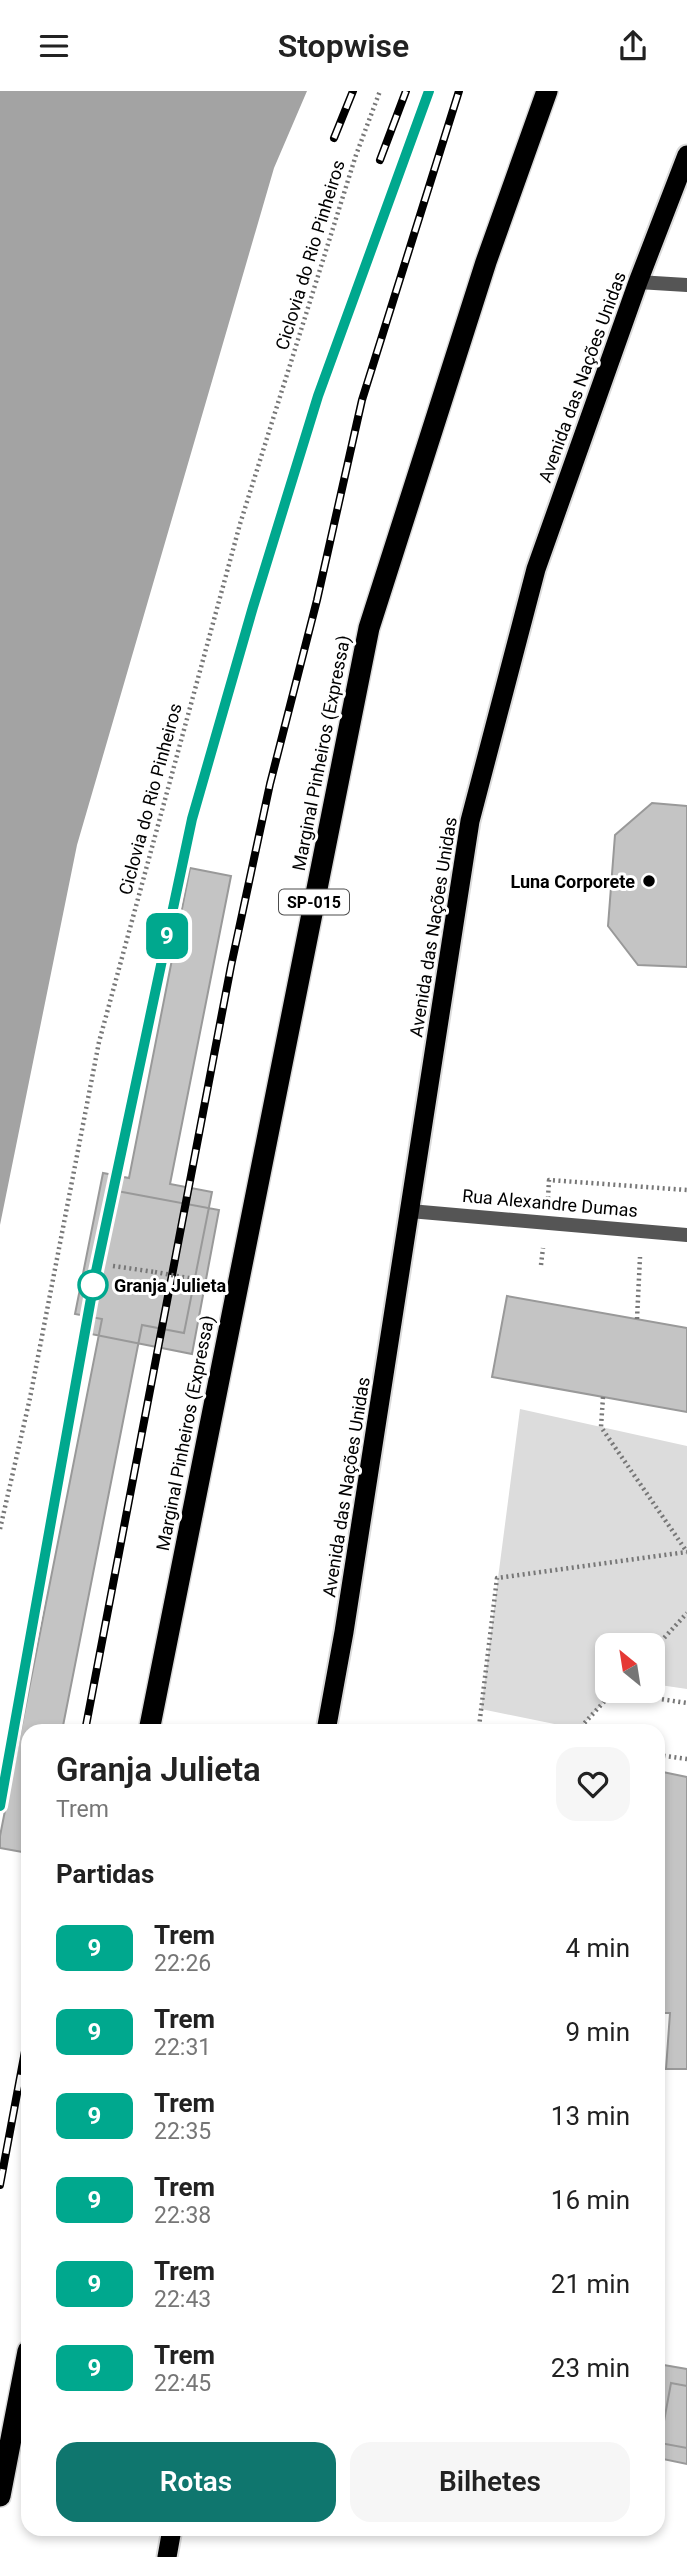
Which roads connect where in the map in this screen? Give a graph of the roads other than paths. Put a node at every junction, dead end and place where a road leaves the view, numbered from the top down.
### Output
1 (547, 91) edge
2 (687, 155) edge
3 (638, 282) junction
4 (687, 285) edge
5 (410, 1212) junction
6 (687, 1235) edge
7 (150, 1724) edge
8 (327, 1724) edge
9 (21, 2387) edge
10 (0, 2496) edge
11 (171, 2536) edge
12 (167, 2557) edge

1 - 7 highway, Marginal Pinheiros (Expressa) / SP-015
2 - 3 highway, Avenida das Nações Unidas
3 - 4 street
3 - 5 highway, Avenida das Nações Unidas
5 - 6 street, Rua Alexandre Dumas
5 - 8 highway, Avenida das Nações Unidas
9 - 10 highway
11 - 12 highway

